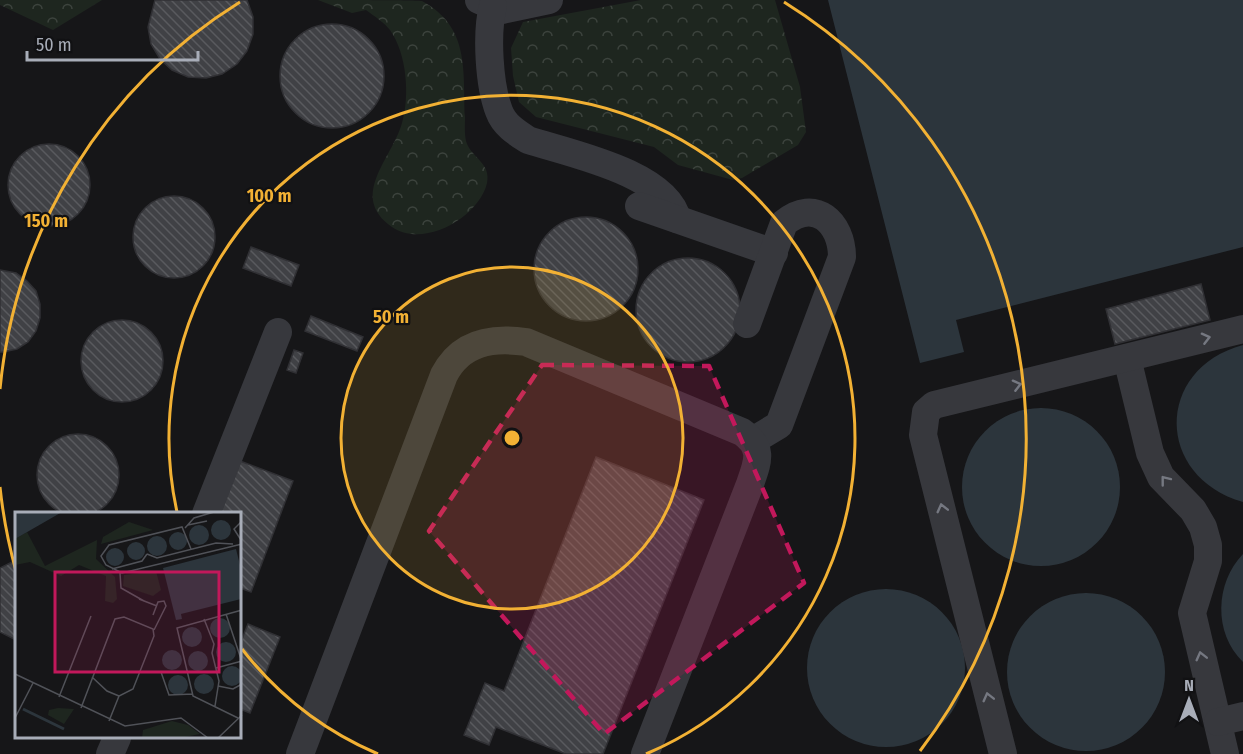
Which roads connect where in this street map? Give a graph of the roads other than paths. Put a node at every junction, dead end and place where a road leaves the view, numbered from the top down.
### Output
1 (549, 0) edge
2 (486, 3) edge
3 (639, 206) dead end
4 (676, 219) junction
5 (774, 253) junction
6 (747, 324) dead end
7 (1243, 329) edge
8 (278, 332) dead end
9 (1127, 358) junction
10 (754, 440) junction
11 (207, 512) edge
12 (1230, 719) edge
13 (117, 739) edge
14 (110, 754) edge
15 (300, 754) edge
16 (645, 754) edge
17 (1002, 754) edge
18 (1225, 754) edge

1 - 2 lane
2 - 4 lane
3 - 4 lane
4 - 5 lane
5 - 6 lane
5 - 10 lane
9 -> 7 lane
8 - 11 lane
12 -> 9 lane
17 -> 9 lane
10 - 15 lane
10 - 16 lane
12 - 18 lane
13 - 14 lane

